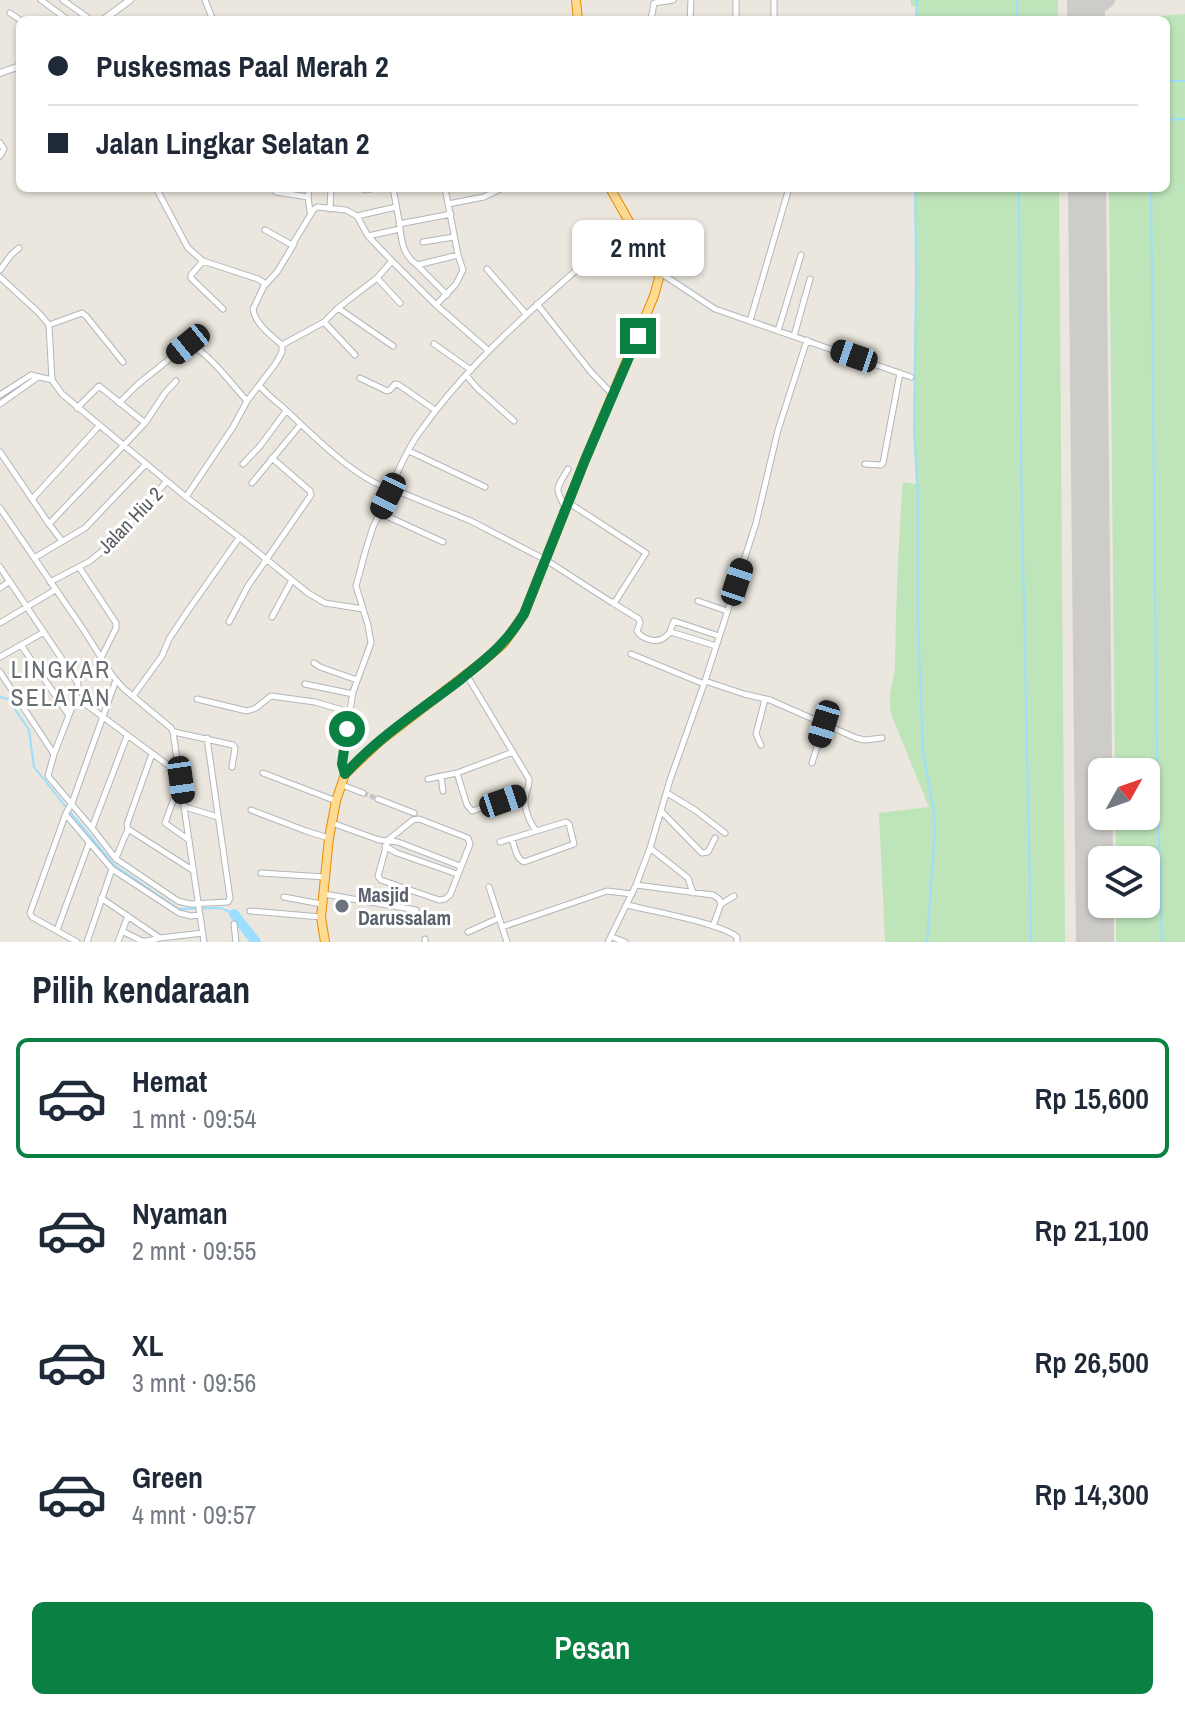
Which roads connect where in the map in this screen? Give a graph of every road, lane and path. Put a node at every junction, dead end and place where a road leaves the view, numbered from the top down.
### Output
1 (41, 0) edge
2 (63, 0) edge
3 (130, 0) edge
4 (673, 0) edge
5 (10, 13) dead end
6 (63, 16) edge
7 (85, 16) edge
8 (108, 16) edge
9 (652, 16) edge
10 (16, 17) edge
11 (0, 143) edge
12 (0, 156) edge
13 (158, 192) edge
14 (276, 192) dead end
15 (309, 192) edge
16 (331, 192) edge
17 (394, 192) edge
18 (446, 192) edge
19 (494, 192) edge
20 (612, 192) edge
21 (788, 192) edge
22 (308, 197) junction
23 (448, 204) junction
24 (396, 207) junction
25 (330, 209) junction
26 (310, 213) junction
27 (451, 214) junction
28 (357, 216) junction
29 (631, 225) junction
30 (400, 226) junction
31 (265, 230) dead end
32 (368, 236) junction
33 (454, 237) junction
34 (423, 242) dead end
35 (294, 244) junction
36 (19, 248) dead end
37 (458, 255) junction
38 (801, 255) dead end
39 (203, 261) junction
40 (392, 261) junction
41 (417, 265) junction
42 (487, 269) dead end
43 (0, 270) edge
44 (658, 271) junction
45 (0, 277) edge
46 (377, 278) junction
47 (810, 279) dead end
48 (264, 286) junction
49 (447, 295) junction
50 (400, 303) dead end
51 (537, 304) junction
52 (436, 305) junction
53 (338, 308) junction
54 (223, 309) dead end
55 (526, 314) junction
56 (750, 321) junction
57 (324, 322) junction
58 (49, 325) junction
59 (778, 331) junction
60 (794, 336) junction
61 (807, 340) junction
62 (434, 344) dead end
63 (282, 345) junction
64 (393, 346) dead end
65 (489, 351) junction
66 (355, 355) dead end
67 (123, 362) dead end
68 (469, 372) junction
69 (900, 373) junction
70 (39, 377) junction
71 (911, 377) dead end
72 (360, 378) dead end
73 (52, 380) junction
74 (176, 381) dead end
75 (259, 385) junction
76 (0, 394) edge
77 (613, 395) junction
78 (247, 401) junction
79 (119, 403) junction
80 (0, 404) edge
81 (77, 408) junction
82 (435, 410) junction
83 (286, 411) junction
84 (514, 421) dead end
85 (145, 423) junction
86 (301, 424) junction
87 (99, 426) junction
88 (122, 446) junction
89 (409, 451) junction
90 (0, 452) edge
91 (272, 458) junction
92 (146, 464) junction
93 (243, 464) dead end
94 (865, 464) dead end
95 (568, 469) dead end
96 (167, 481) junction
97 (252, 483) dead end
98 (485, 487) dead end
99 (390, 488) junction
100 (186, 497) junction
101 (33, 498) junction
102 (567, 506) junction
103 (0, 508) edge
104 (380, 513) junction
105 (2, 516) edge
106 (49, 524) junction
107 (239, 537) junction
108 (62, 541) junction
109 (443, 542) dead end
110 (34, 558) junction
111 (267, 559) junction
112 (546, 560) junction
113 (0, 567) edge
114 (79, 567) junction
115 (292, 580) junction
116 (10, 581) junction
117 (50, 582) junction
118 (0, 588) edge
119 (55, 590) junction
120 (698, 601) dead end
121 (613, 603) junction
122 (28, 607) junction
123 (363, 609) junction
124 (727, 611) junction
125 (272, 617) dead end
126 (229, 622) dead end
127 (0, 623) edge
128 (44, 632) junction
129 (669, 632) junction
130 (719, 636) junction
131 (21, 645) junction
132 (716, 646) junction
133 (631, 654) dead end
134 (0, 657) edge
135 (101, 657) junction
136 (314, 663) dead end
137 (0, 672) edge
138 (466, 674) junction
139 (116, 680) junction
140 (357, 680) junction
141 (704, 682) junction
142 (305, 684) dead end
143 (353, 694) junction
144 (133, 696) junction
145 (76, 697) junction
146 (197, 699) dead end
147 (765, 699) junction
148 (349, 712) junction
149 (68, 715) junction
150 (102, 717) junction
151 (824, 724) junction
152 (173, 732) junction
153 (127, 736) junction
154 (207, 738) junction
155 (882, 738) dead end
156 (761, 745) dead end
157 (513, 752) junction
158 (54, 754) junction
159 (152, 754) junction
160 (812, 763) dead end
161 (232, 767) dead end
162 (263, 773) dead end
163 (457, 773) junction
164 (345, 774) junction
165 (441, 776) junction
166 (181, 778) junction
167 (428, 779) dead end
168 (340, 785) junction
169 (443, 791) dead end
170 (363, 793) tunnel mouth
171 (526, 793) junction
172 (667, 793) junction
173 (378, 799) tunnel mouth
174 (336, 801) junction
175 (185, 807) junction
176 (68, 809) junction
177 (251, 810) dead end
178 (661, 811) junction
179 (414, 813) dead end
180 (218, 817) junction
181 (332, 823) junction
182 (92, 828) junction
183 (128, 829) junction
184 (536, 830) junction
185 (725, 833) dead end
186 (329, 838) junction
187 (715, 838) dead end
188 (512, 839) junction
189 (190, 840) junction
190 (398, 842) junction
191 (500, 842) dead end
192 (89, 843) junction
193 (386, 843) junction
194 (650, 848) junction
195 (393, 851) junction
196 (116, 859) junction
197 (460, 866) junction
198 (112, 869) junction
199 (195, 871) junction
200 (261, 873) dead end
201 (457, 874) junction
202 (326, 877) junction
203 (636, 885) junction
204 (489, 887) dead end
205 (693, 893) junction
206 (632, 894) junction
207 (734, 896) dead end
208 (284, 897) dead end
209 (101, 898) junction
210 (322, 899) junction
211 (721, 904) junction
212 (627, 905) junction
213 (200, 909) junction
214 (416, 910) dead end
215 (250, 911) dead end
216 (128, 916) junction
217 (321, 917) junction
218 (499, 918) junction
219 (234, 924) dead end
220 (713, 926) junction
221 (502, 927) junction
222 (57, 930) junction
223 (122, 931) junction
224 (468, 932) dead end
225 (203, 933) junction
226 (160, 938) junction
227 (610, 940) edge
228 (77, 942) edge
229 (87, 942) edge
230 (118, 942) edge
231 (204, 942) edge
232 (236, 942) edge
233 (325, 942) edge
234 (507, 942) edge
235 (625, 942) edge
236 (737, 942) edge

1 - 6 street
2 - 7 street
3 - 8 street
4 - 9 street
5 - 10 street
11 - 12 street
13 - 39 street
14 - 22 street
15 - 22 street
16 - 25 street
17 - 24 street
18 - 23 street
19 - 23 street
20 - 29 highway
21 - 56 street
22 - 26 street
23 - 27 street
24 - 28 street
24 - 30 street
25 - 26 street
25 - 28 street
26 - 35 street
27 - 30 street
27 - 33 street
28 - 32 street
29 - 44 highway
29 - 51 street
30 - 32 street
30 - 41 street
31 - 35 street
32 - 40 street
33 - 34 street
33 - 37 street
35 - 48 street
36 - 43 street
37 - 41 street
37 - 49 street
38 - 59 street
39 - 48 street
39 - 54 street
40 - 46 street
40 - 52 street
41 - 49 street
42 - 55 street
44 - 56 street
44 - 77 highway
45 - 58 street
46 - 50 street
46 - 53 street
47 - 60 street
48 - 63 street
49 - 52 street
51 - 55 street
51 - 77 street
52 - 65 street
53 - 57 street
53 - 64 street
55 - 65 street
56 - 59 street
57 - 63 street
57 - 66 street
58 - 67 street
58 - 73 street
59 - 60 street
60 - 61 street
61 - 69 street
61 - 124 street
62 - 68 street
63 - 75 street
65 - 68 street
68 - 82 street
68 - 84 street
69 - 71 street
69 - 94 street
70 - 73 street
70 - 76 street
70 - 80 street
72 - 82 street
73 - 81 street
74 - 85 street
75 - 78 street
75 - 83 street
77 - 102 highway
78 - 79 street
78 - 100 street
79 - 81 street
79 - 85 street
81 - 87 street
82 - 89 street
83 - 86 street
83 - 93 street
85 - 88 street
86 - 91 street
86 - 99 street
87 - 88 street
87 - 101 street
88 - 92 street
88 - 106 street
89 - 98 street
89 - 99 street
90 - 101 street
91 - 97 street
91 - 111 street
92 - 96 street
92 - 108 street
95 - 102 street
96 - 100 street
96 - 114 street, Jalan Hiu 2
99 - 104 street
99 - 112 street
100 - 107 street
101 - 106 street
102 - 112 highway
102 - 121 street
103 - 105 street
104 - 109 street
104 - 123 street
105 - 110 street
106 - 108 street
107 - 111 street
107 - 144 street
108 - 110 street
110 - 117 street
111 - 115 street
111 - 126 street
112 - 121 street
112 - 138 highway
113 - 116 street
114 - 117 street, Jalan Hiu 2
114 - 135 street
115 - 123 street
115 - 125 street
116 - 118 street
116 - 122 street
117 - 119 street
119 - 122 street
119 - 135 street
120 - 124 street
121 - 129 street
122 - 127 street
122 - 128 street
123 - 140 street
124 - 130 street
128 - 131 street
128 - 145 street
129 - 130 street
129 - 132 street
130 - 132 street
131 - 134 street
131 - 149 street
132 - 141 street
133 - 141 street
135 - 139 street
136 - 140 street
137 - 158 street
138 - 157 street
138 - 164 highway
139 - 144 street
139 - 150 street
140 - 143 street
141 - 147 street
141 - 172 street
142 - 143 street
143 - 148 street
144 - 152 street
145 - 149 street
145 - 150 street
146 - 148 street
147 - 151 street
147 - 156 street
148 - 164 street
149 - 158 street
150 - 153 street
150 - 176 street
151 - 155 street
151 - 160 street
152 - 154 street
152 - 166 street
153 - 159 street
153 - 182 street
154 - 161 street
154 - 180 street
157 - 163 street
157 - 171 street
158 - 176 street
159 - 166 street
159 - 183 street
162 - 174 street
163 - 165 street
163 - 171 street
164 - 168 highway
165 - 167 street
165 - 169 street
166 - 175 street
166 - 189 street
168 - 170 street
168 - 174 highway
171 - 184 street
172 - 178 street
172 - 185 street
173 - 179 street
174 - 181 highway
175 - 180 street
175 - 189 street
176 - 182 street
176 - 192 street
176 - 222 street
177 - 186 street
178 - 187 street
178 - 194 street
180 - 213 street
181 - 186 highway
181 - 193 street
182 - 196 street
183 - 196 street
183 - 199 street
184 - 188 street
184 - 188 street
186 - 202 highway
188 - 191 street
189 - 199 street
190 - 193 street
190 - 195 street
190 - 197 street
192 - 198 street
192 - 222 street
193 - 195 street
193 - 197 street
193 - 201 street
194 - 203 street
194 - 205 street
195 - 201 street
196 - 213 street
197 - 201 street
198 - 209 street
198 - 213 street
199 - 213 street
200 - 202 street
202 - 210 highway
203 - 205 street
203 - 206 street
204 - 218 street
205 - 211 street
206 - 212 street
206 - 221 street
207 - 211 street
208 - 210 street
209 - 216 street
209 - 229 street
210 - 214 street
210 - 217 highway
211 - 220 street
212 - 220 street
212 - 227 street
213 - 225 street
215 - 217 street
216 - 223 street
216 - 226 street
217 - 233 highway
218 - 221 street
218 - 224 street
219 - 232 street
220 - 236 street
221 - 234 street
222 - 228 street
223 - 226 street
223 - 230 street
225 - 226 street
225 - 231 street
227 - 235 street

